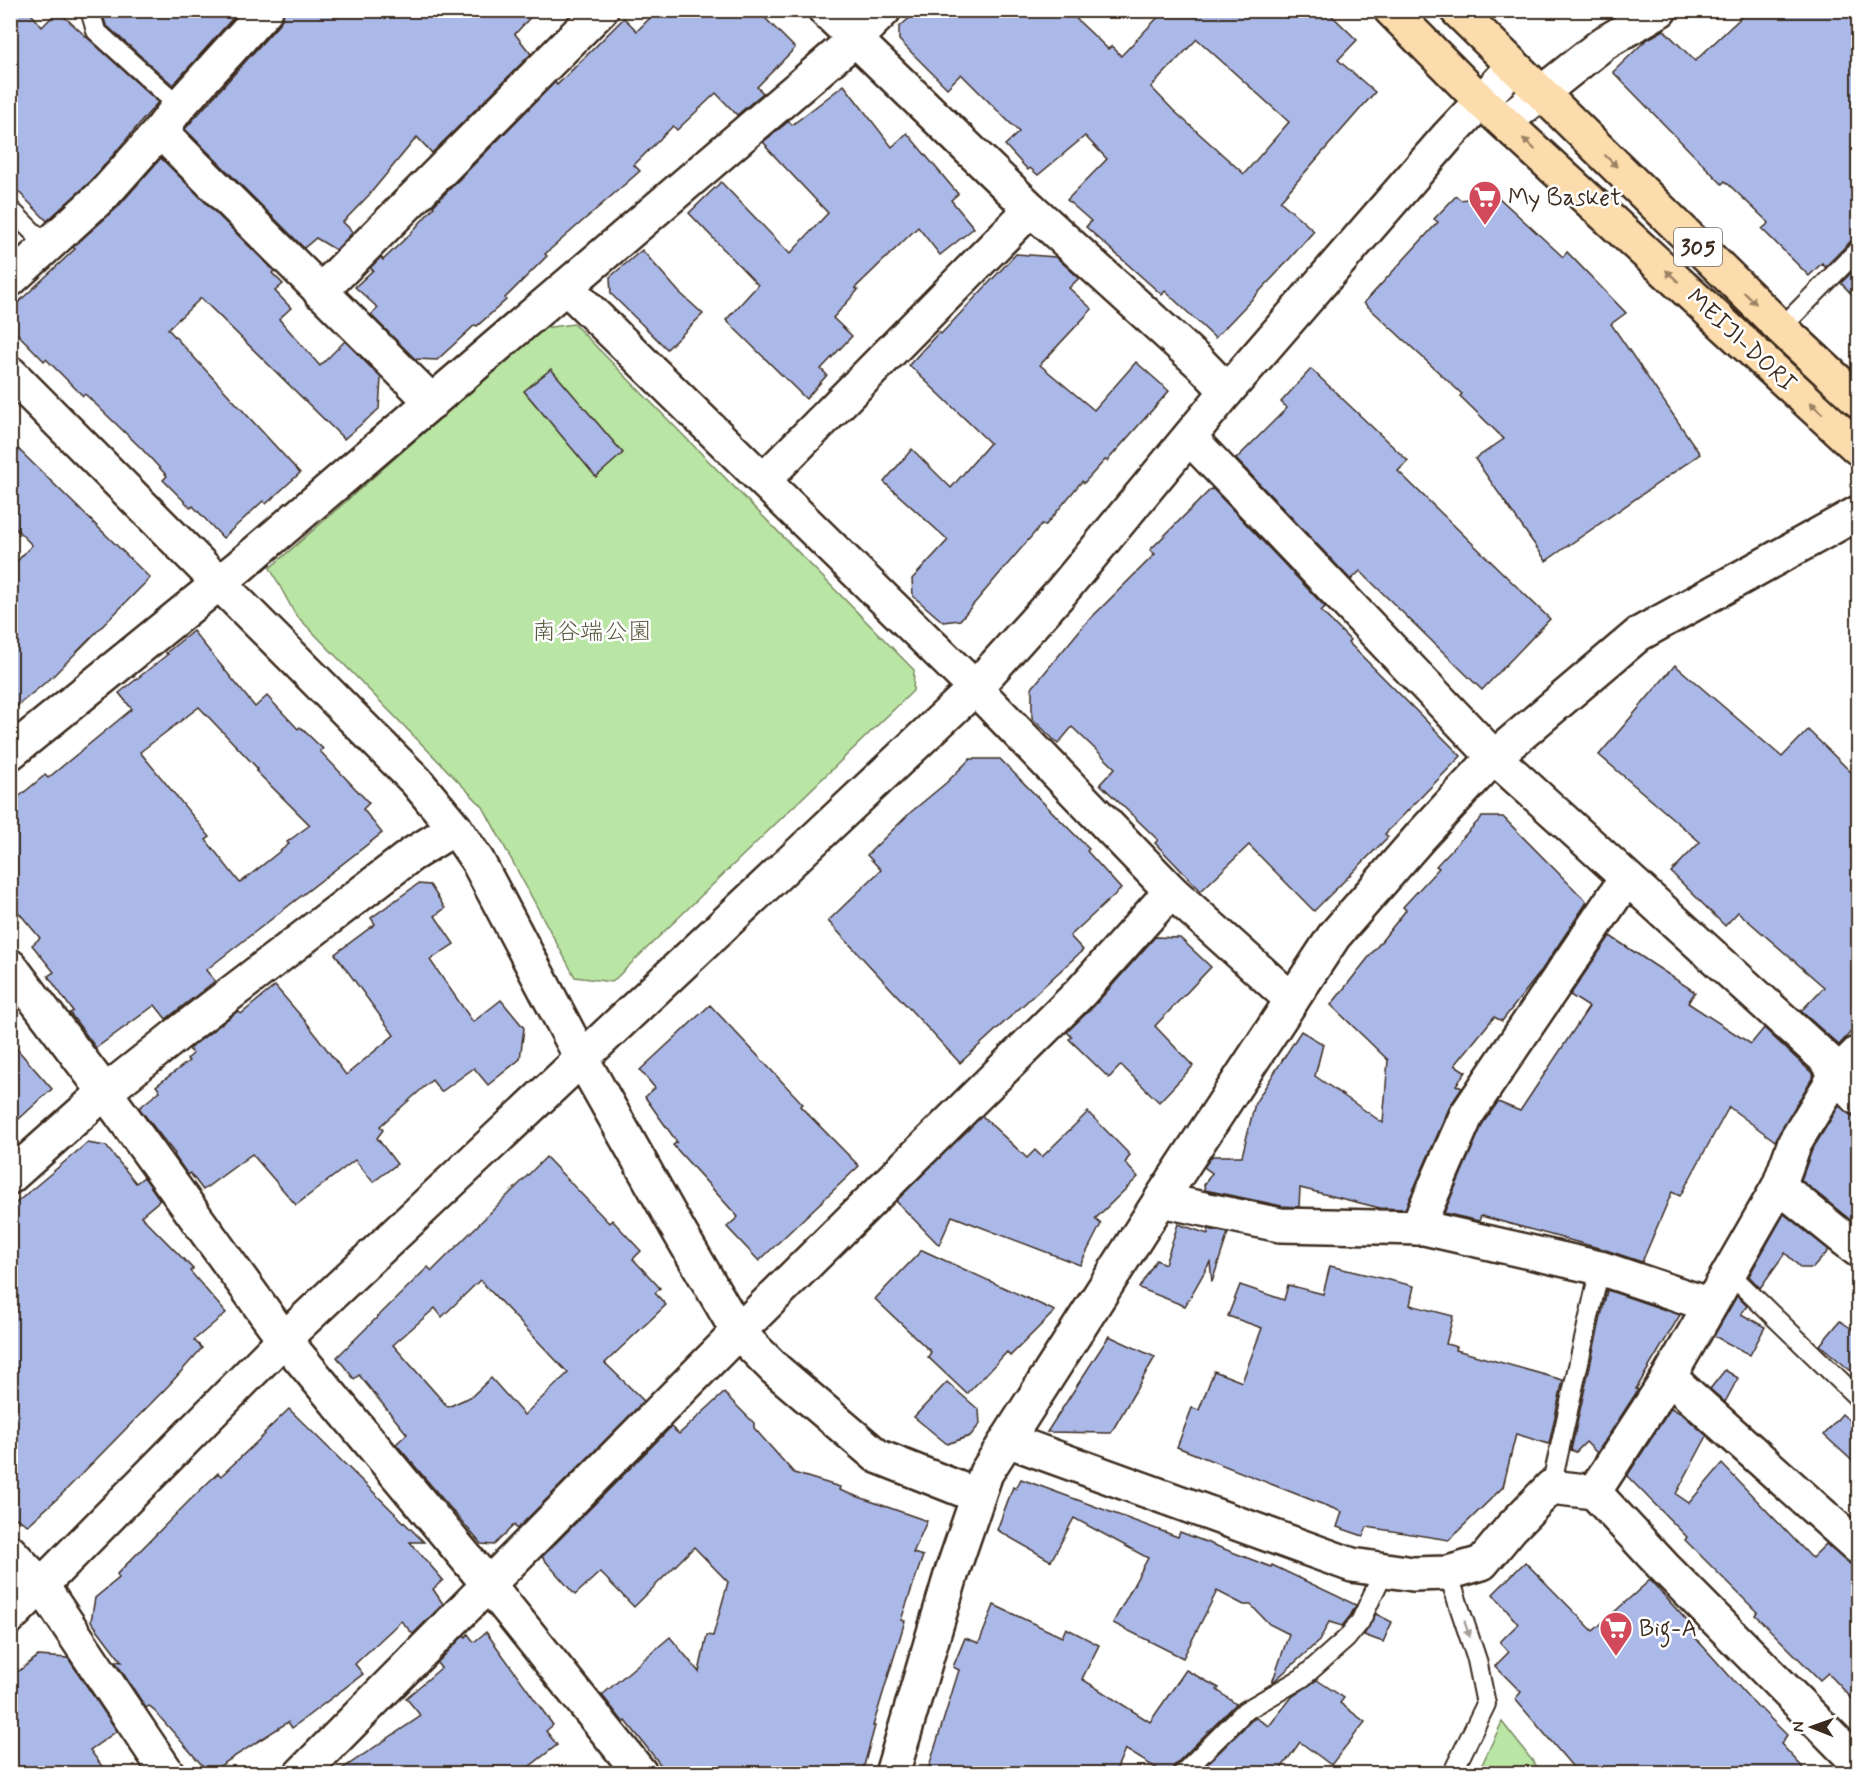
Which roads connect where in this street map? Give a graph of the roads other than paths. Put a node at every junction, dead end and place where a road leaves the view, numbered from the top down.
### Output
1 (90, 10) edge
2 (266, 10) edge
3 (601, 10) edge
4 (825, 10) edge
5 (884, 10) edge
6 (1391, 10) edge
7 (1457, 10) edge
8 (1660, 10) edge
9 (855, 39) junction
10 (1514, 66) junction
11 (1542, 94) junction
12 (1493, 111) junction
13 (169, 119) junction
14 (10, 209) edge
15 (1031, 209) junction
16 (48, 247) junction
17 (1858, 250) edge
18 (10, 280) edge
19 (566, 287) junction
20 (320, 292) junction
21 (1781, 328) junction
22 (10, 373) edge
23 (1227, 391) junction
24 (1858, 400) edge
25 (432, 402) junction
26 (1190, 438) junction
27 (1858, 448) edge
28 (764, 480) junction
29 (1858, 513) edge
30 (220, 583) junction
31 (975, 688) junction
32 (10, 753) edge
33 (1494, 757) junction
34 (455, 828) junction
35 (1626, 879) junction
36 (1171, 891) junction
37 (10, 966) edge
38 (1292, 1000) junction
39 (582, 1059) junction
40 (1847, 1064) edge
41 (105, 1092) junction
42 (1858, 1098) edge
43 (10, 1177) edge
44 (1779, 1186) junction
45 (1161, 1200) junction
46 (1417, 1228) junction
47 (1858, 1250) edge
48 (1600, 1268) junction
49 (1729, 1273) junction
50 (1710, 1305) junction
51 (738, 1332) junction
52 (284, 1339) junction
53 (1669, 1377) junction
54 (1858, 1398) edge
55 (1007, 1440) junction
56 (1551, 1487) junction
57 (1594, 1492) junction
58 (978, 1496) junction
59 (1858, 1547) edge
60 (10, 1552) edge
61 (1386, 1569) junction
62 (1448, 1574) junction
63 (488, 1584) junction
64 (42, 1586) junction
65 (10, 1617) edge
66 (1858, 1763) edge
67 (168, 1773) edge
68 (301, 1773) edge
69 (641, 1773) edge
70 (892, 1773) edge
71 (1182, 1773) edge
72 (1452, 1773) edge

1 - 13 lane
2 - 13 street
3 - 20 street
4 - 9 street
5 - 9 street
6 - 12 main road, MEIJI-DORI / 305
7 - 10 main road, MEIJI-DORI / 305
8 - 11 street
9 - 15 street
9 - 19 street
10 - 11 main road, MEIJI-DORI / 305
10 - 12 street
11 - 12 street
11 -> 21 main road, MEIJI-DORI / 305
12 - 23 street
27 -> 12 main road, MEIJI-DORI / 305
13 - 16 street
13 - 20 street
14 - 16 lane
15 - 23 street
15 - 28 street
16 - 18 street
17 - 21 lane
19 - 25 street
19 - 28 street
20 - 25 street
21 - 24 main road, MEIJI-DORI / 305
22 - 30 street
23 - 26 street
25 - 30 street
26 - 31 street
26 - 33 street
28 - 31 street
29 - 33 street
30 - 32 street
30 - 34 street
31 - 36 street
31 - 39 street
33 - 35 street
33 - 38 street
34 - 39 street
34 - 41 street
35 - 40 street
35 - 46 street
36 - 38 street
36 - 51 street
37 - 41 street
38 - 45 street
39 - 51 street
39 - 52 street
40 - 42 street
40 - 44 street
41 - 43 street
41 - 52 street
44 - 47 street
44 - 49 street
45 - 46 street
45 - 55 street
46 - 48 street
48 - 50 street
48 - 56 lane
49 - 50 street
49 - 54 lane
50 - 53 street
51 - 58 street
51 - 63 street
52 - 63 street
52 - 64 street
53 - 57 street
53 - 59 street
55 - 58 street
55 - 61 street
56 - 57 street
56 - 62 street
57 - 66 street
58 - 70 street
60 - 64 street
61 - 62 street
61 - 71 lane
62 -> 72 lane
63 - 68 street
63 - 69 street
64 - 65 street
64 - 67 street

